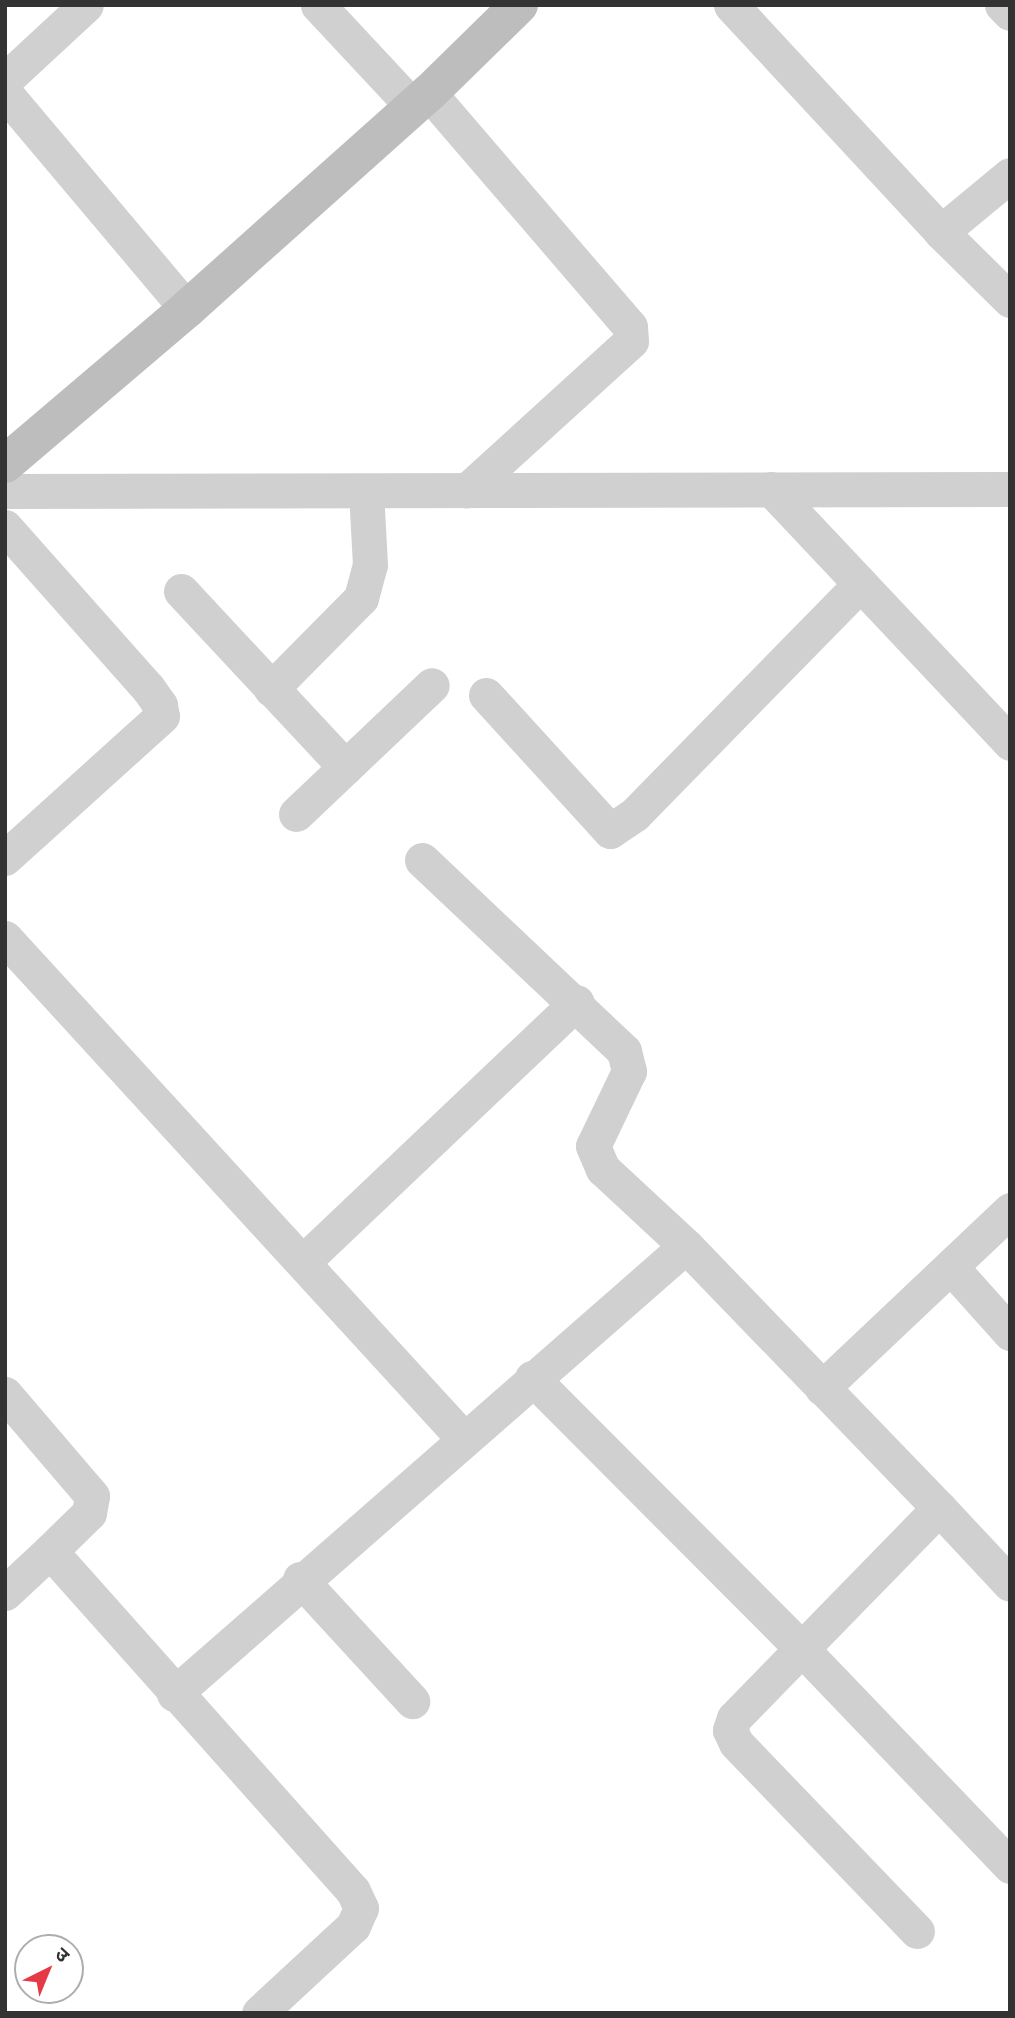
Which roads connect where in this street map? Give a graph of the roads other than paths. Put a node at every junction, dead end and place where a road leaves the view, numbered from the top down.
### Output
1 (86, 5) edge
2 (318, 5) edge
3 (519, 5) edge
4 (731, 5) edge
5 (1002, 5) edge
6 (1010, 13) edge
7 (5, 80) edge
8 (5, 93) edge
9 (421, 100) junction
10 (1010, 175) edge
11 (941, 232) junction
12 (1010, 300) edge
13 (187, 309) junction
14 (5, 464) edge
15 (771, 489) junction
16 (1010, 489) edge
17 (467, 490) junction
18 (5, 491) edge
19 (366, 491) junction
20 (5, 527) edge
21 (860, 584) junction
22 (181, 591) dead end
23 (432, 685) dead end
24 (271, 690) junction
25 (486, 695) dead end
26 (1010, 743) edge
27 (345, 767) junction
28 (296, 814) dead end
29 (5, 858) edge
30 (422, 860) dead end
31 (5, 938) edge
32 (577, 1002) junction
33 (1010, 1210) edge
34 (686, 1246) junction
35 (304, 1261) junction
36 (951, 1267) junction
37 (1010, 1333) edge
38 (532, 1378) junction
39 (822, 1388) junction
40 (5, 1394) edge
41 (463, 1438) junction
42 (939, 1508) junction
43 (50, 1551) junction
44 (300, 1579) junction
45 (1010, 1584) edge
46 (5, 1593) edge
47 (802, 1649) junction
48 (174, 1694) junction
49 (412, 1701) dead end
50 (1010, 1866) edge
51 (917, 1931) dead end
52 (259, 2013) edge

1 - 7 street
2 - 9 street
3 - 9 street
4 - 11 street
5 - 6 street
8 - 13 street
9 - 13 street
9 - 17 street
10 - 11 street
11 - 12 street
13 - 14 street
15 - 16 street
15 - 17 street
15 - 21 street
17 - 19 street
18 - 19 street
19 - 24 street
20 - 29 street
21 - 25 street
21 - 26 street
22 - 24 street
23 - 27 street
24 - 27 street
27 - 28 street
30 - 32 street
31 - 35 street
32 - 34 street
32 - 35 street
33 - 36 street
34 - 38 street
34 - 39 street
35 - 41 street
36 - 37 street
36 - 39 street
38 - 41 street
38 - 47 street
39 - 42 street
40 - 43 street
41 - 44 street
42 - 45 street
42 - 47 street
43 - 46 street
43 - 48 street
44 - 48 street
44 - 49 street
47 - 50 street
47 - 51 street
48 - 52 street

